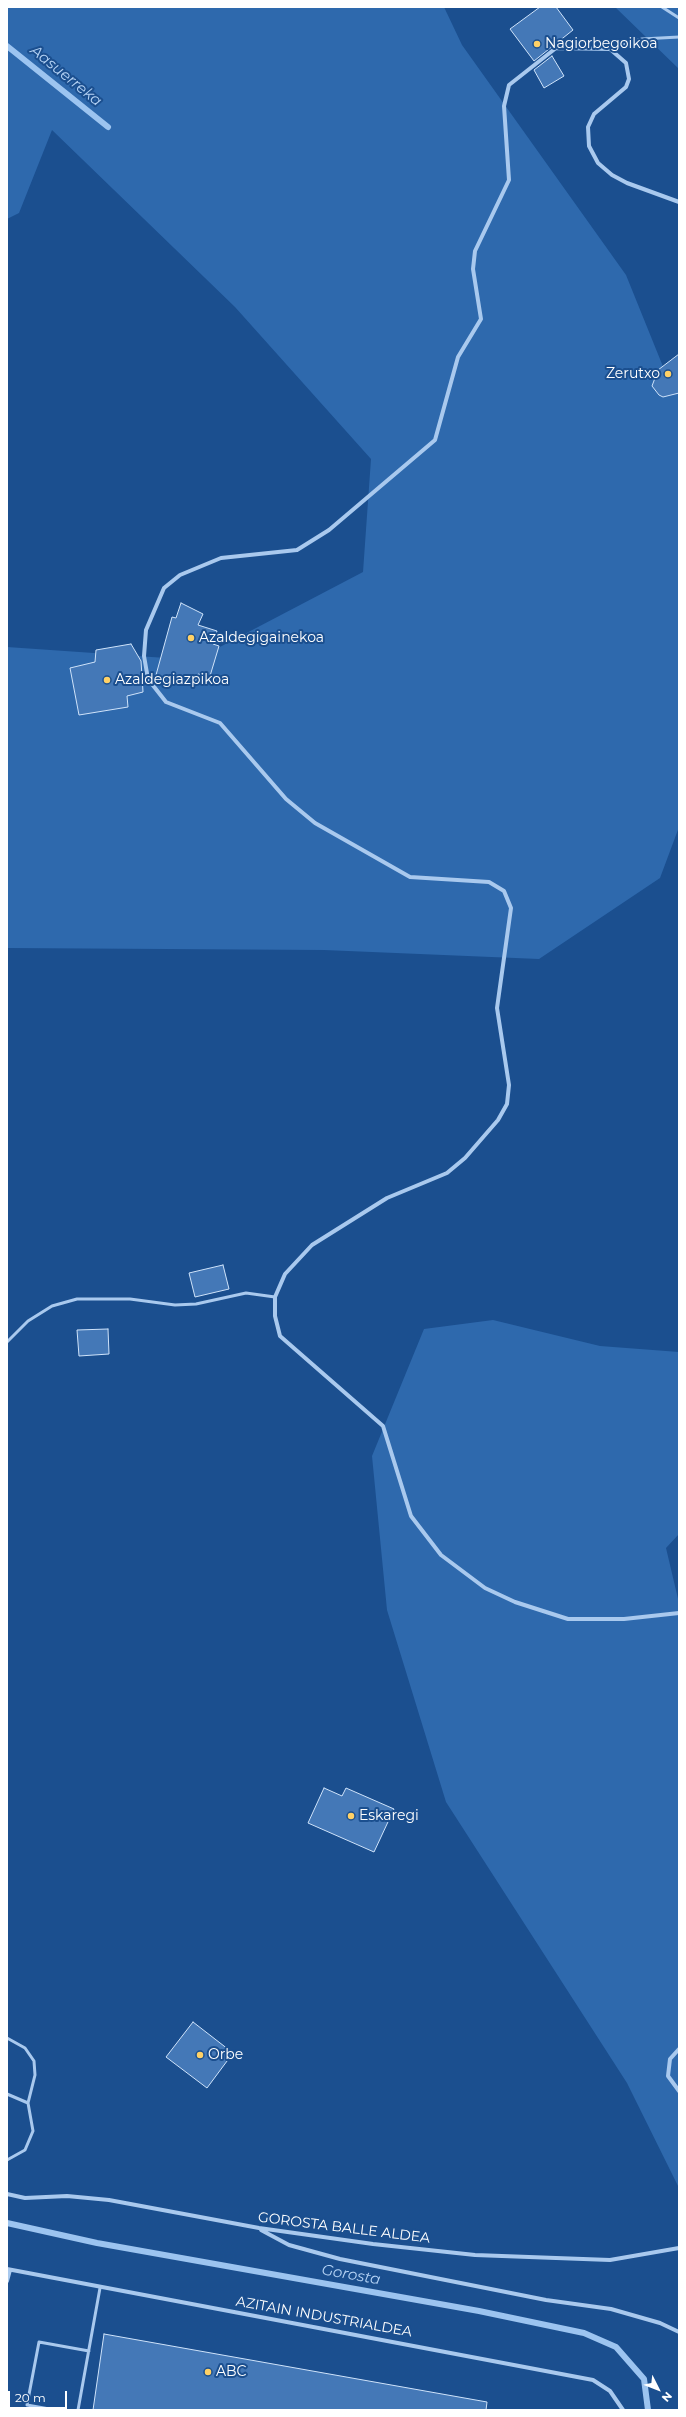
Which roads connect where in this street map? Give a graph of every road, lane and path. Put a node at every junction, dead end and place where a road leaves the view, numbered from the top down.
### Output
1 (662, 7) edge
2 (679, 18) edge
3 (679, 37) edge
4 (610, 49) junction
5 (679, 202) edge
6 (275, 1297) junction
7 (7, 1342) edge
8 (679, 1612) edge
9 (7, 2038) edge
10 (679, 2049) edge
11 (679, 2091) edge
12 (7, 2094) edge
13 (28, 2103) junction
14 (7, 2160) edge
15 (7, 2194) edge
16 (259, 2228) junction
17 (679, 2248) edge
18 (8, 2270) edge
19 (7, 2281) edge
20 (100, 2288) junction
21 (679, 2332) edge
22 (89, 2351) junction
23 (55, 2410) edge
24 (78, 2410) edge
25 (623, 2410) edge

1 - 2 lane
3 - 4 lane
4 - 5 street
4 - 6 street
6 - 7 lane
6 - 8 street
9 - 13 lane
10 - 11 street
12 - 13 lane
13 - 14 lane
15 - 16 street, GOROSTA BALLE ALDEA
16 - 17 street, GOROSTA BALLE ALDEA
16 - 21 street
18 - 19 street
18 - 20 street, AZITAIN INDUSTRIALDEA
20 - 22 lane
20 - 25 street, AZITAIN INDUSTRIALDEA
22 - 23 lane
22 - 24 lane

